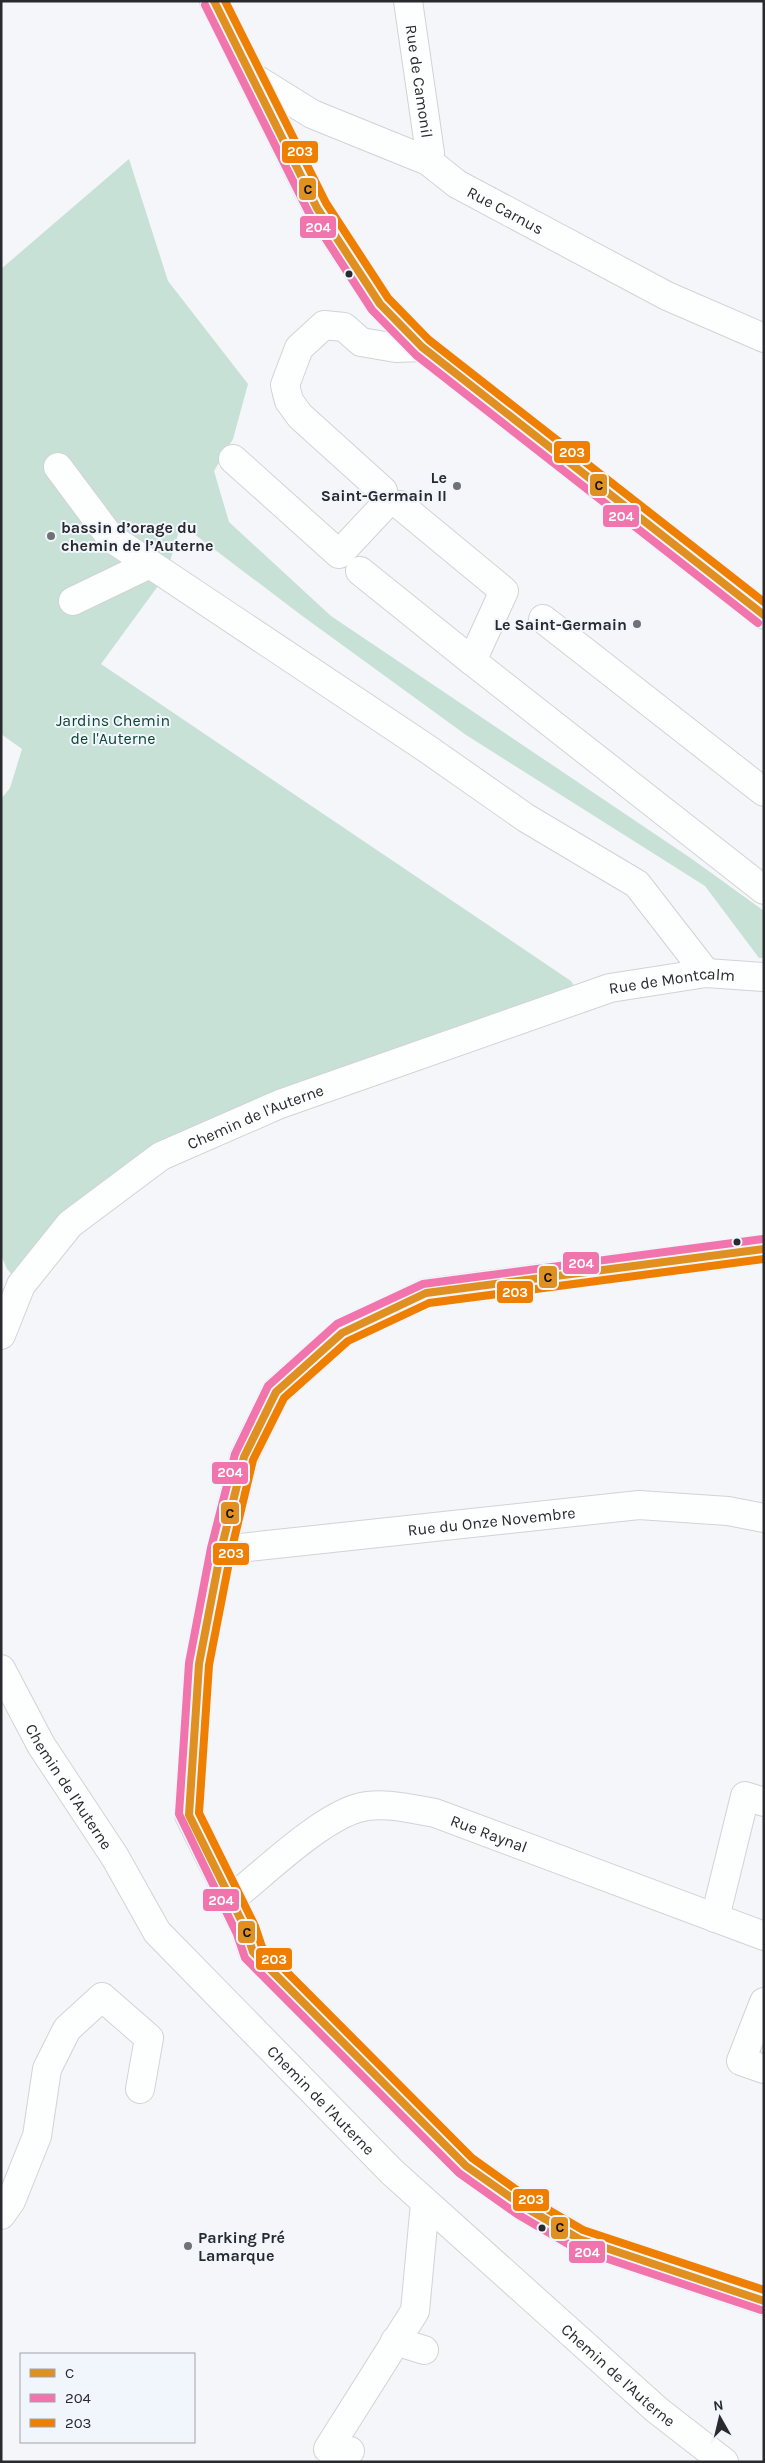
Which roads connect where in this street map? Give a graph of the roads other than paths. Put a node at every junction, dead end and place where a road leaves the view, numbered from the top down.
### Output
1 (214, 1) edge
2 (408, 1) edge
3 (251, 76) junction
4 (428, 161) junction
5 (764, 338) edge
6 (422, 347) junction
7 (233, 459) dead end
8 (58, 467) dead end
9 (400, 506) dead end
10 (150, 564) junction
11 (360, 571) dead end
12 (73, 601) dead end
13 (764, 615) edge
14 (543, 619) dead end
15 (472, 661) junction
16 (764, 792) edge
17 (764, 890) edge
18 (706, 973) junction
19 (764, 977) edge
20 (581, 999) joint
21 (764, 1250) edge
22 (1, 1335) edge
23 (764, 1518) edge
24 (221, 1550) junction
25 (1, 1669) edge
26 (764, 1802) edge
27 (230, 1900) junction
28 (715, 1918) junction
29 (764, 1936) edge
30 (764, 2002) edge
31 (764, 2069) edge
32 (140, 2089) dead end
33 (425, 2203) junction
34 (1, 2215) edge
35 (764, 2301) edge
36 (395, 2341) junction
37 (424, 2350) dead end
38 (339, 2450) dead end
39 (724, 2462) edge

1 - 3 main road
2 - 4 street, Rue de Camonil
3 - 4 street, Rue Carnus
3 - 6 main road
4 - 5 street, Rue Carnus
6 - 7 street
6 - 13 main road
8 - 10 street
9 - 15 street
10 - 12 street
10 - 18 street
11 - 15 street
14 - 16 street
15 - 17 street
18 - 19 street, Rue de Montcalm
18 - 20 street, Rue de Montcalm
20 - 22 street, Chemin de l'Auterne
21 - 24 main road
23 - 24 street, Rue du Onze Novembre
24 - 27 main road
25 - 33 street, Chemin de l'Auterne
26 - 28 street
27 - 28 street, Rue Raynal
27 - 35 main road
28 - 29 street, Rue Raynal
30 - 31 street
32 - 34 street
33 - 36 street
33 - 39 street, Chemin de l'Auterne
36 - 37 street
36 - 38 street

